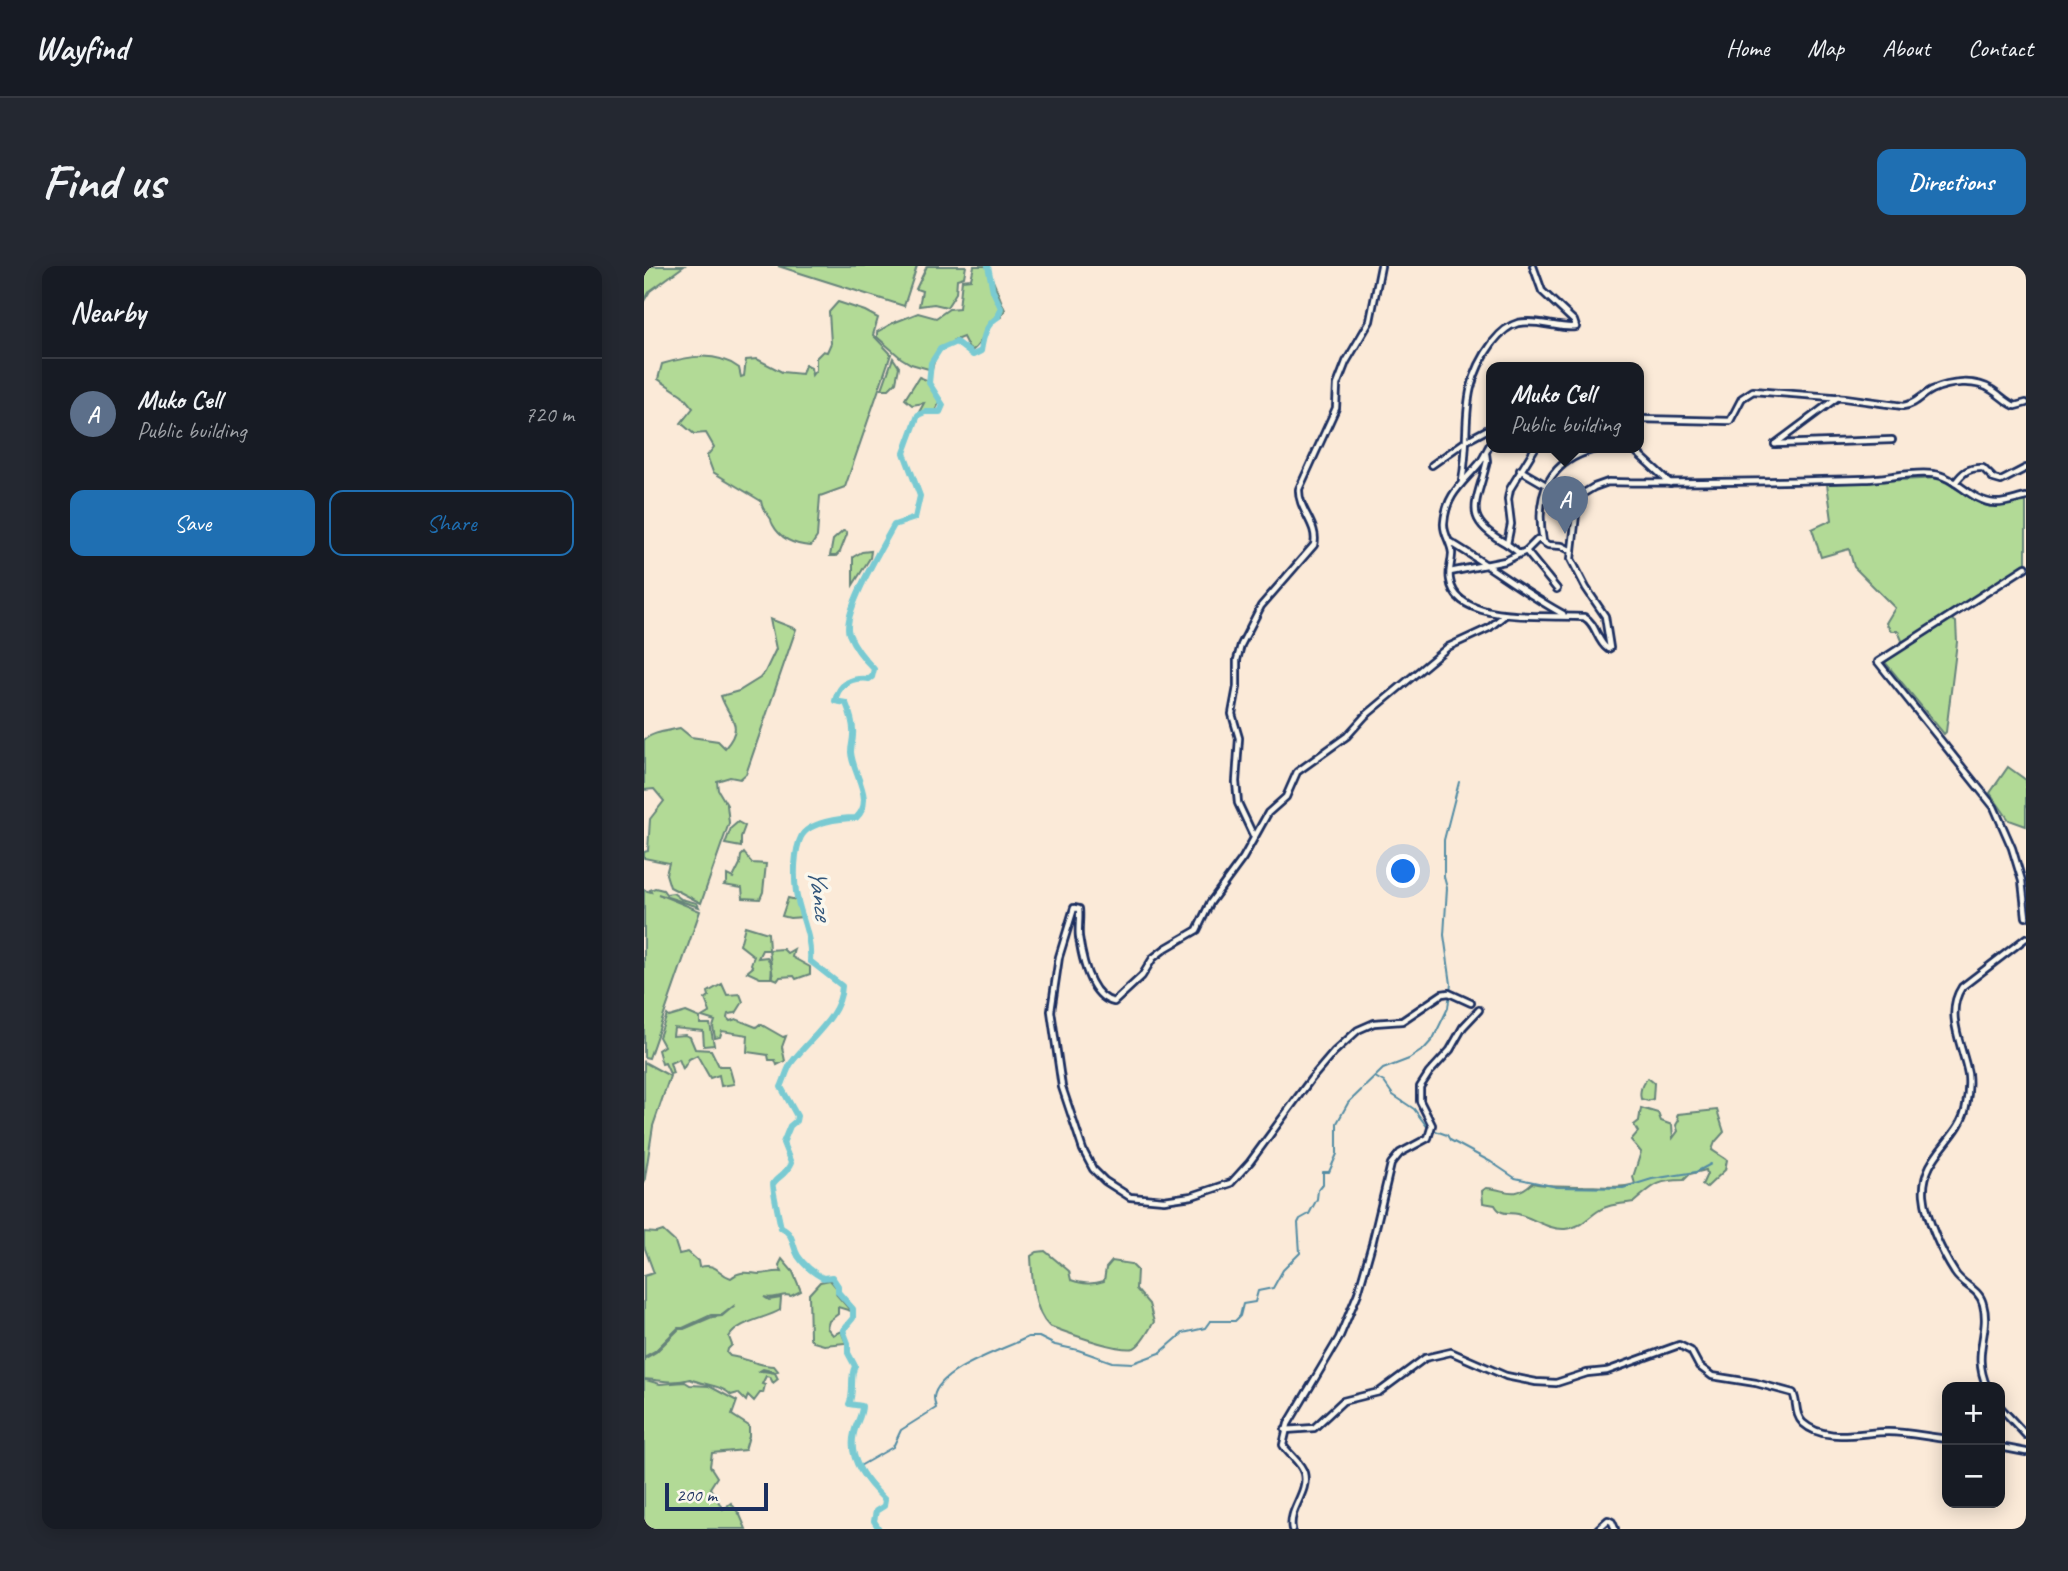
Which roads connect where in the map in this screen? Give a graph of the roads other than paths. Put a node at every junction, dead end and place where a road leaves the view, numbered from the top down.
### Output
1 (1381, 266) edge
2 (1533, 266) edge
3 (1839, 397) junction
4 (2026, 403) edge
5 (1644, 419) edge
6 (1486, 430) edge
7 (1892, 440) dead end
8 (1466, 441) junction
9 (1486, 453) joint
10 (1532, 453) edge
11 (1585, 453) edge
12 (1637, 453) edge
13 (1432, 465) dead end
14 (2026, 467) edge
15 (1520, 470) junction
16 (1461, 482) junction
17 (1670, 483) junction
18 (1955, 483) junction
19 (1547, 486) junction
20 (2026, 497) edge
21 (1582, 498) junction
22 (1543, 541) junction
23 (1449, 542) junction
24 (1507, 544) junction
25 (1572, 551) junction
26 (1523, 552) junction
27 (1490, 566) junction
28 (2026, 567) edge
29 (1450, 572) junction
30 (1557, 589) dead end
31 (1504, 615) junction
32 (1567, 617) junction
33 (1254, 838) junction
34 (2026, 917) edge
35 (2026, 941) edge
36 (1471, 1003) dead end
37 (1479, 1010) dead end
38 (1986, 1382) edge
39 (2005, 1412) edge
40 (1285, 1430) junction
41 (2026, 1435) edge
42 (1942, 1438) edge
43 (2005, 1448) edge
44 (2026, 1452) edge
45 (1292, 1529) edge
46 (1598, 1529) edge
47 (1615, 1529) edge

1 - 33 street
2 - 8 street
3 - 4 street
3 - 5 street
3 - 7 street
6 - 8 street
8 - 13 street
8 - 16 street
9 - 16 street
9 - 24 street
10 - 15 street
11 - 19 street
12 - 17 street
14 - 18 street
15 - 19 street
15 - 24 street
16 - 23 street
17 - 18 street
17 - 21 street
18 - 20 street
19 - 21 street
19 - 22 street
21 - 25 street
22 - 25 street
22 - 26 street
23 - 27 street
23 - 29 street
24 - 26 street
25 - 32 street
26 - 27 street
26 - 30 street
27 - 29 street
27 - 32 street
28 - 34 street
29 - 31 street
31 - 32 street
31 - 33 street
33 - 36 street
35 - 38 street
37 - 40 street
39 - 41 street
40 - 42 street
40 - 45 street
43 - 44 street
46 - 47 street

